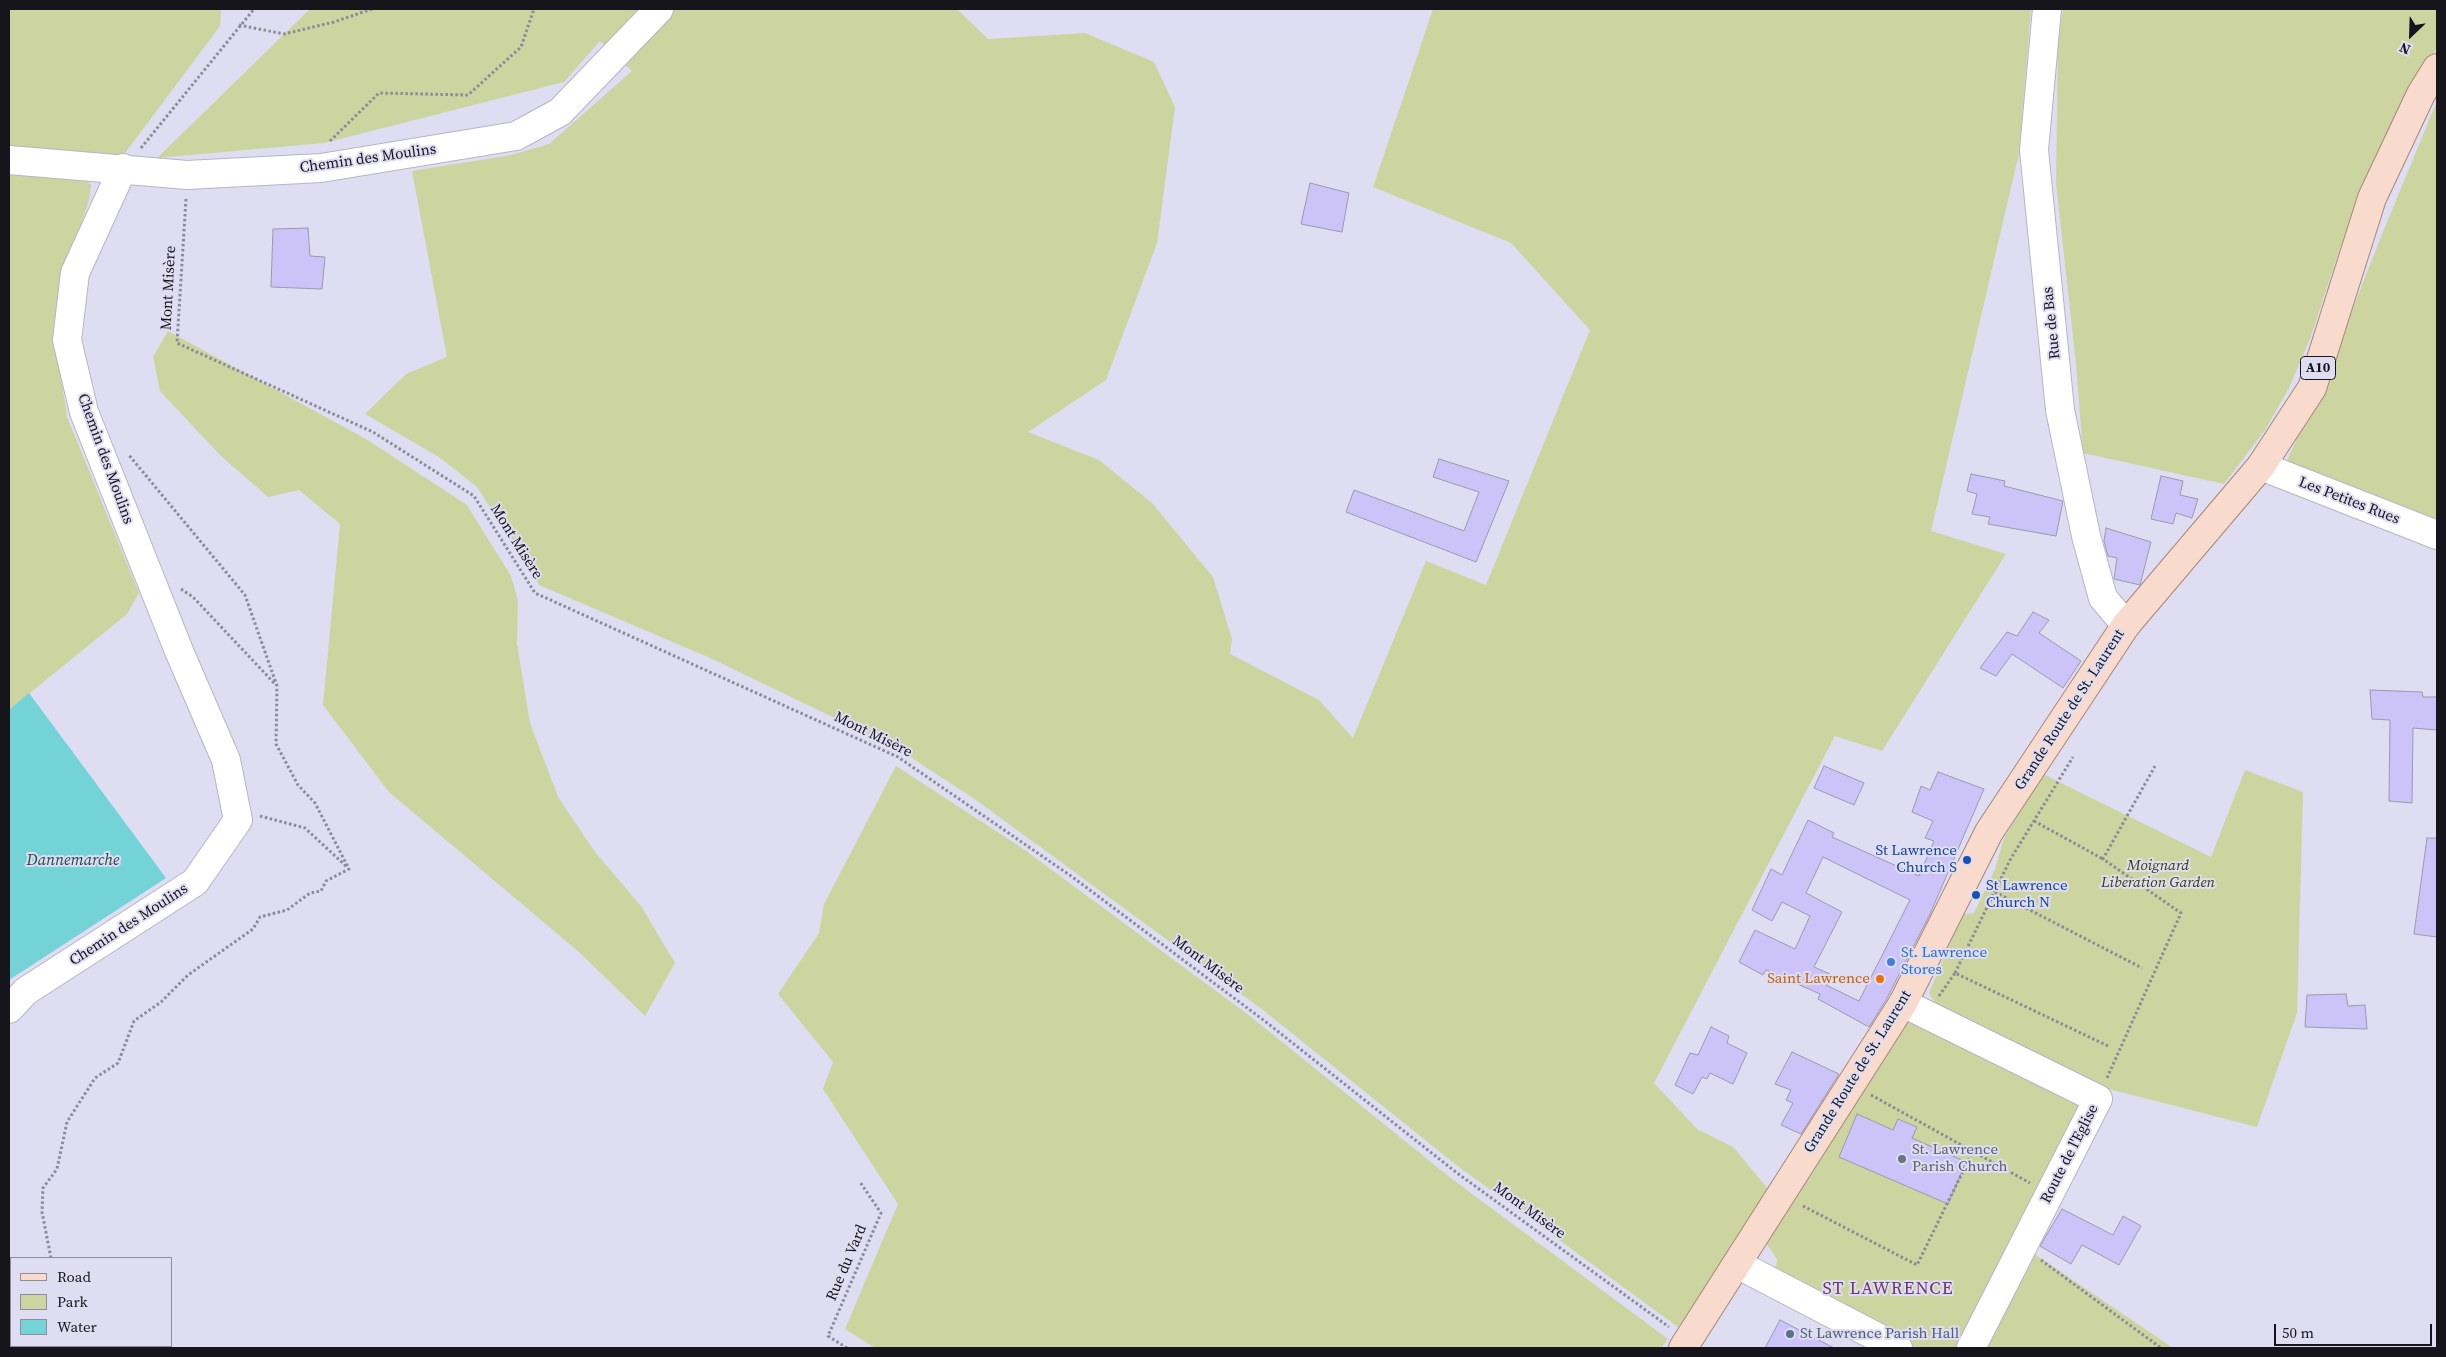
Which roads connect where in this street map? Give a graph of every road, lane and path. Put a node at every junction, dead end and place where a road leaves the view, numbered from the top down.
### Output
1 (254, 9) edge
2 (372, 9) edge
3 (534, 9) edge
4 (659, 9) edge
5 (2047, 9) edge
6 (239, 25) junction
7 (2437, 68) edge
8 (326, 145) dead end
9 (9, 160) edge
10 (123, 168) junction
11 (187, 174) junction
12 (122, 447) dead end
13 (2261, 466) junction
14 (2437, 535) edge
15 (177, 586) dead end
16 (2126, 625) junction
17 (277, 686) junction
18 (2073, 757) dead end
19 (2155, 766) dead end
20 (236, 810) junction
21 (2034, 821) junction
22 (2103, 859) junction
23 (349, 870) junction
24 (1995, 892) junction
25 (2142, 968) dead end
26 (1955, 973) junction
27 (1914, 1008) junction
28 (9, 1009) edge
29 (2108, 1046) dead end
30 (1863, 1091) dead end
31 (2098, 1100) junction
32 (1972, 1153) junction
33 (860, 1182) dead end
34 (2050, 1194) junction
35 (1799, 1204) dead end
36 (2024, 1244) junction
37 (51, 1257) edge
38 (1736, 1264) junction
39 (1685, 1345) edge
40 (847, 1348) edge
41 (1898, 1348) edge
42 (1972, 1348) edge
43 (2161, 1348) edge

1 - 6 path
2 - 6 path
3 - 8 path
4 - 11 street, Chemin des Moulins
5 - 16 street, Rue de Bas
6 - 10 path
7 - 13 main road, Grande Route de St. Laurent / A10
9 - 10 street
10 - 11 street, Chemin des Moulins
10 - 20 street, Chemin des Moulins
11 - 39 path, Mont Misère
12 - 17 path
13 - 14 street, Les Petites Rues
13 - 16 main road, Grande Route de St. Laurent / A10
15 - 17 path
16 - 27 main road, Grande Route de St. Laurent / A10
17 - 23 path
18 - 21 path
19 - 22 path
20 - 23 path
20 - 28 street, Chemin des Moulins
21 - 22 path
21 - 24 path
22 - 31 path
23 - 37 path
24 - 25 path
24 - 26 path
26 - 27 path
26 - 29 path
27 - 31 street, Route de l'Eglise
27 - 38 main road, Grande Route de St. Laurent / A10
30 - 32 path
31 - 34 street, Route de l'Eglise
32 - 34 path
32 - 35 path
33 - 40 path, Rue du Vard
34 - 36 street, Route de l'Eglise
36 - 42 street, Route de l'Eglise
36 - 43 path
38 - 39 main road, Grande Route de St. Laurent / A10
38 - 41 street

